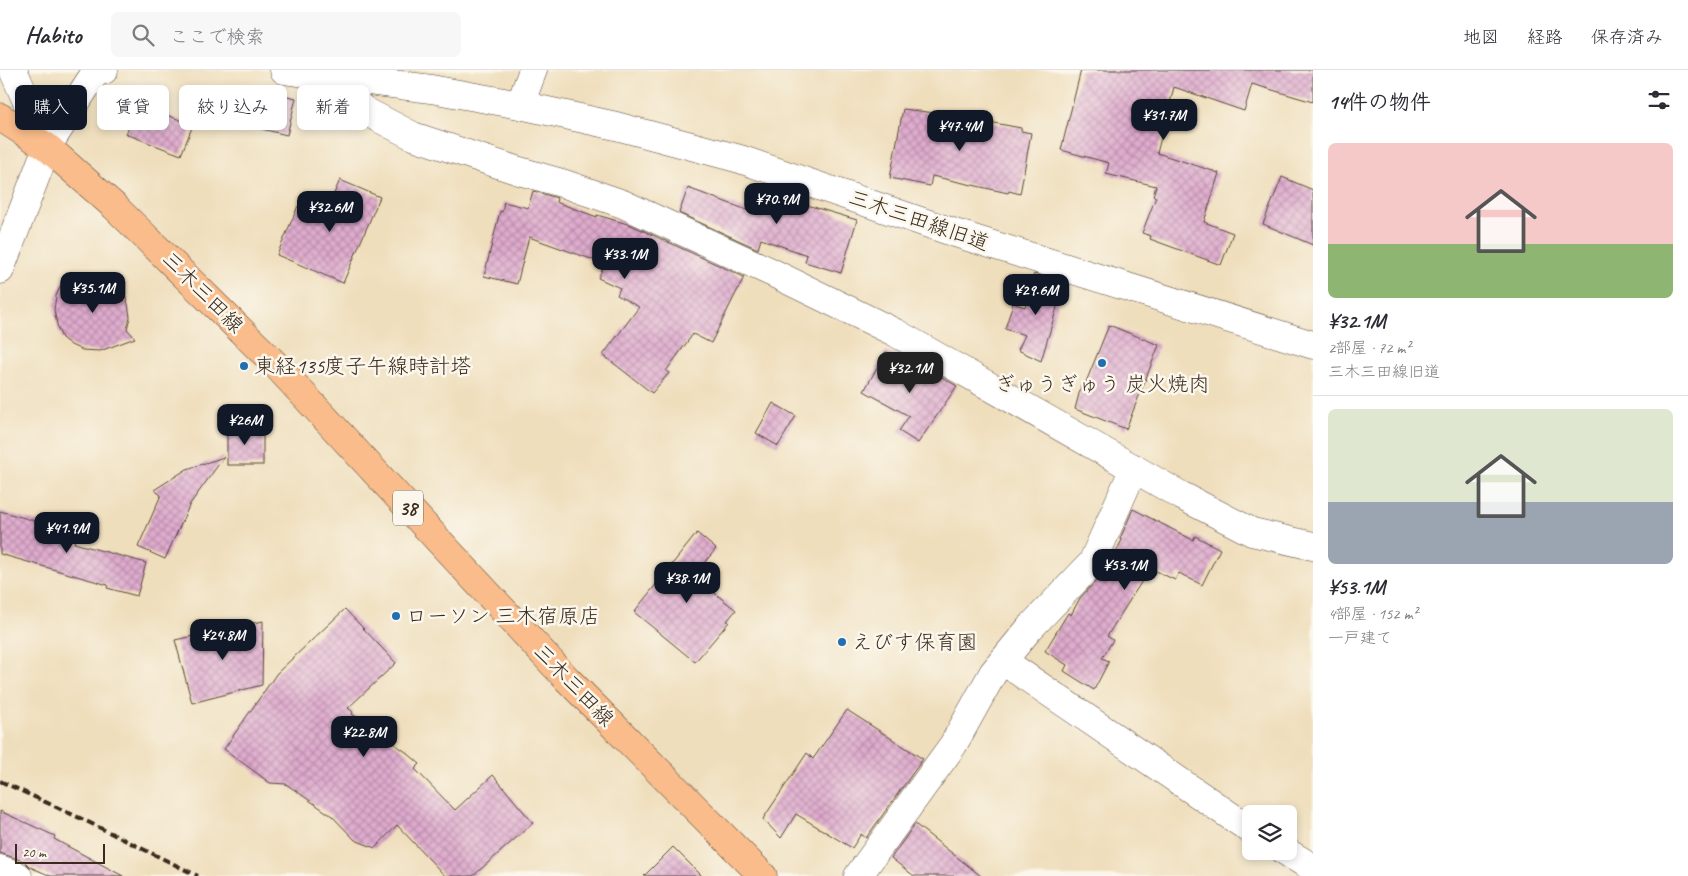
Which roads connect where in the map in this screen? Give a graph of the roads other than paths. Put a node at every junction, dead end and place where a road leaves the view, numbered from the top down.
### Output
1 (13, 70) edge
2 (104, 70) edge
3 (284, 70) edge
4 (533, 70) edge
5 (349, 77) junction
6 (520, 105) junction
7 (0, 117) edge
8 (47, 147) junction
9 (0, 270) edge
10 (1313, 345) edge
11 (1134, 468) junction
12 (1313, 546) edge
13 (1003, 661) junction
14 (1242, 824) edge
15 (1297, 858) edge
16 (0, 868) edge
17 (1313, 868) edge
18 (18, 876) edge
19 (763, 876) edge
20 (858, 876) edge

1 - 8 street
2 - 8 street
3 - 5 street, 三木三田線旧道
4 - 6 street
5 - 6 street, 三木三田線旧道
5 - 11 street
6 - 10 street, 三木三田線旧道
7 - 8 main road, 三木三田線 / 38
8 - 9 street
8 - 19 main road, 三木三田線 / 38
11 - 12 street
11 - 13 street
13 - 14 street
13 - 20 street
15 - 17 street
16 - 18 street

